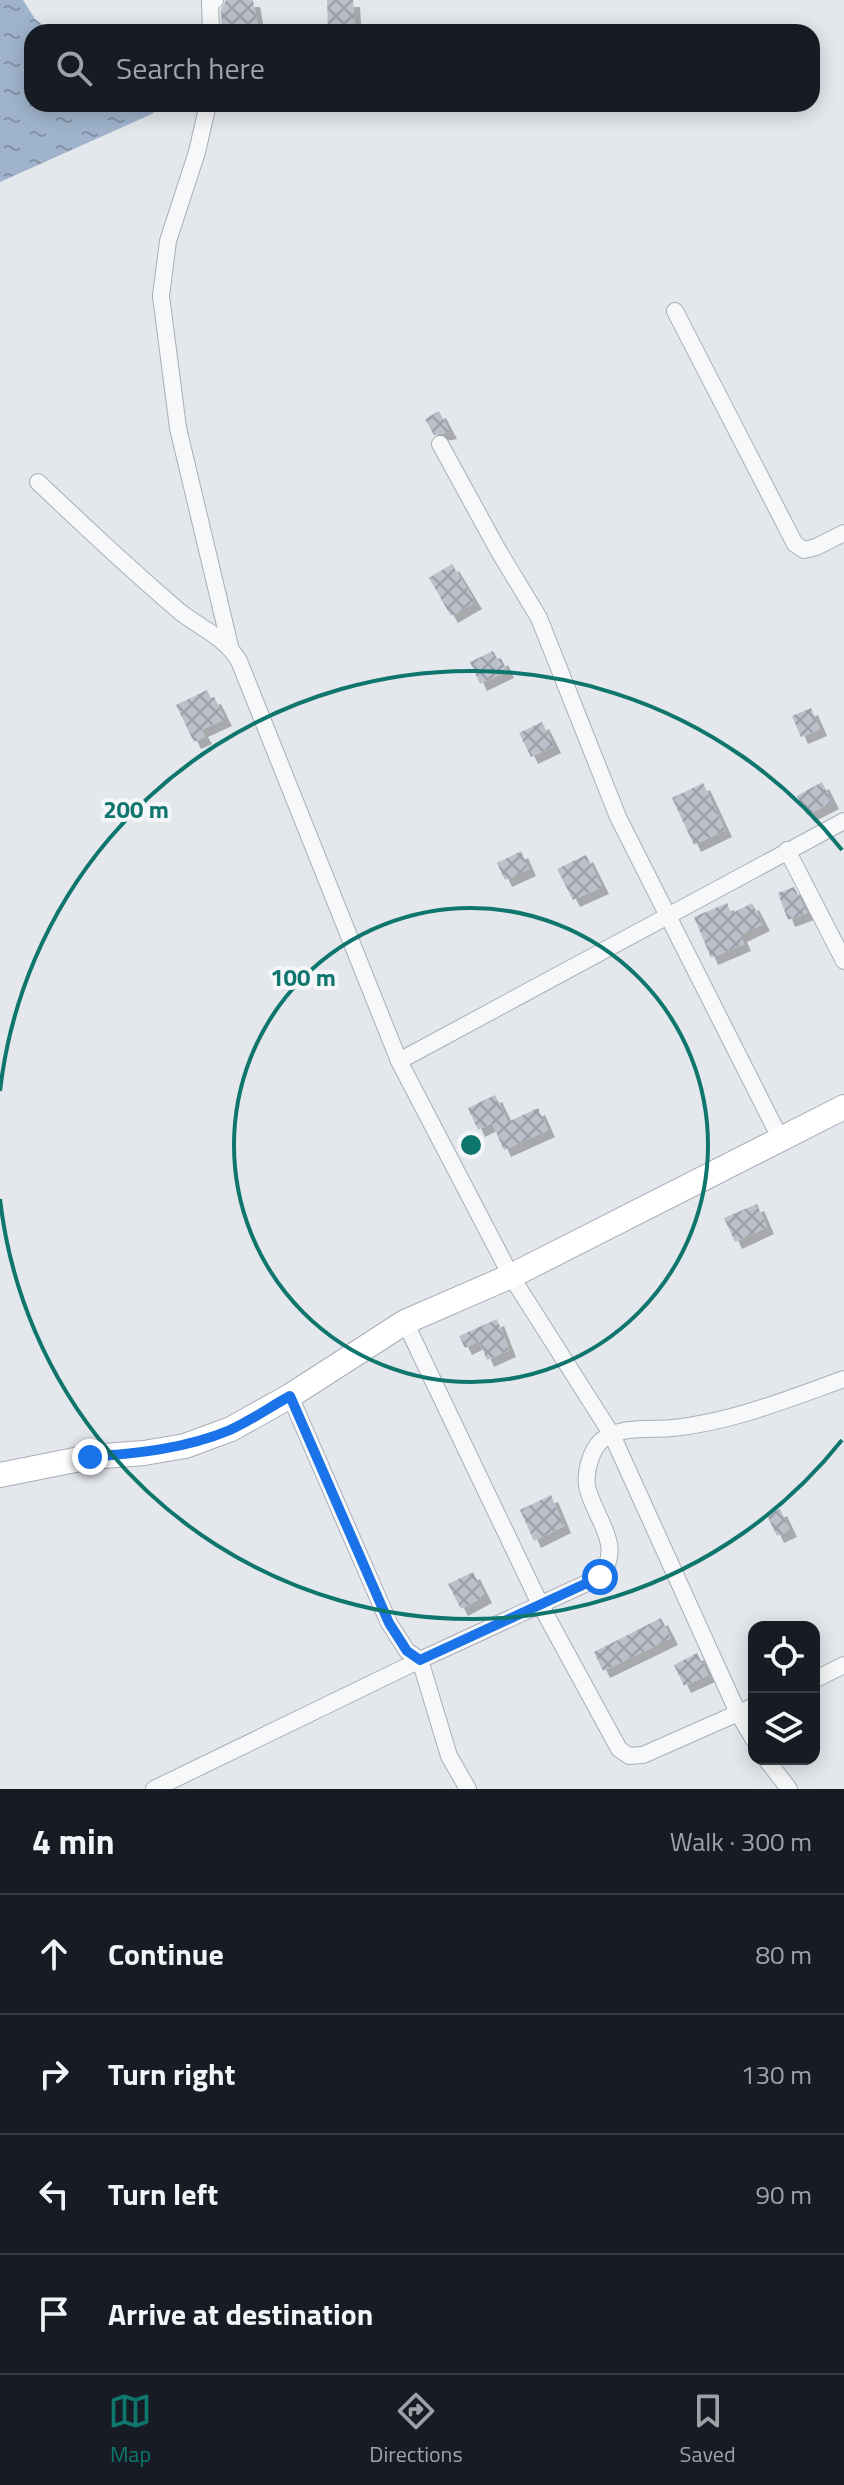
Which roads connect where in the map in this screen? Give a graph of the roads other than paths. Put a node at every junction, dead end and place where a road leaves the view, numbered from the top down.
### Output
1 (215, 0) edge
2 (211, 24) edge
3 (206, 112) edge
4 (675, 311) dead end
5 (440, 444) dead end
6 (38, 482) dead end
7 (844, 533) edge
8 (230, 646) junction
9 (844, 821) edge
10 (787, 850) junction
11 (667, 914) junction
12 (844, 961) edge
13 (399, 1061) junction
14 (844, 1107) edge
15 (780, 1138) junction
16 (511, 1276) junction
17 (405, 1322) junction
18 (844, 1379) edge
19 (290, 1396) junction
20 (612, 1435) junction
21 (1, 1473) edge
22 (540, 1604) junction
23 (420, 1660) junction
24 (844, 1665) edge
25 (820, 1677) edge
26 (748, 1709) edge
27 (738, 1713) junction
28 (748, 1730) edge
29 (771, 1765) edge
30 (154, 1789) edge
31 (468, 1789) edge
32 (789, 1789) edge

1 - 2 street
3 - 8 street
4 - 7 street
5 - 11 street
6 - 8 street
8 - 13 street
9 - 10 street
10 - 11 street
10 - 12 street
11 - 13 street
11 - 15 street
13 - 16 street
14 - 15 street
15 - 16 street
16 - 17 street
16 - 20 street
17 - 19 street
17 - 22 street
18 - 20 street
19 - 21 street
19 - 23 street
20 - 22 street
20 - 27 street
22 - 23 street
22 - 27 street
23 - 30 street
23 - 31 street
24 - 25 street
26 - 27 street
27 - 28 street
29 - 32 street

